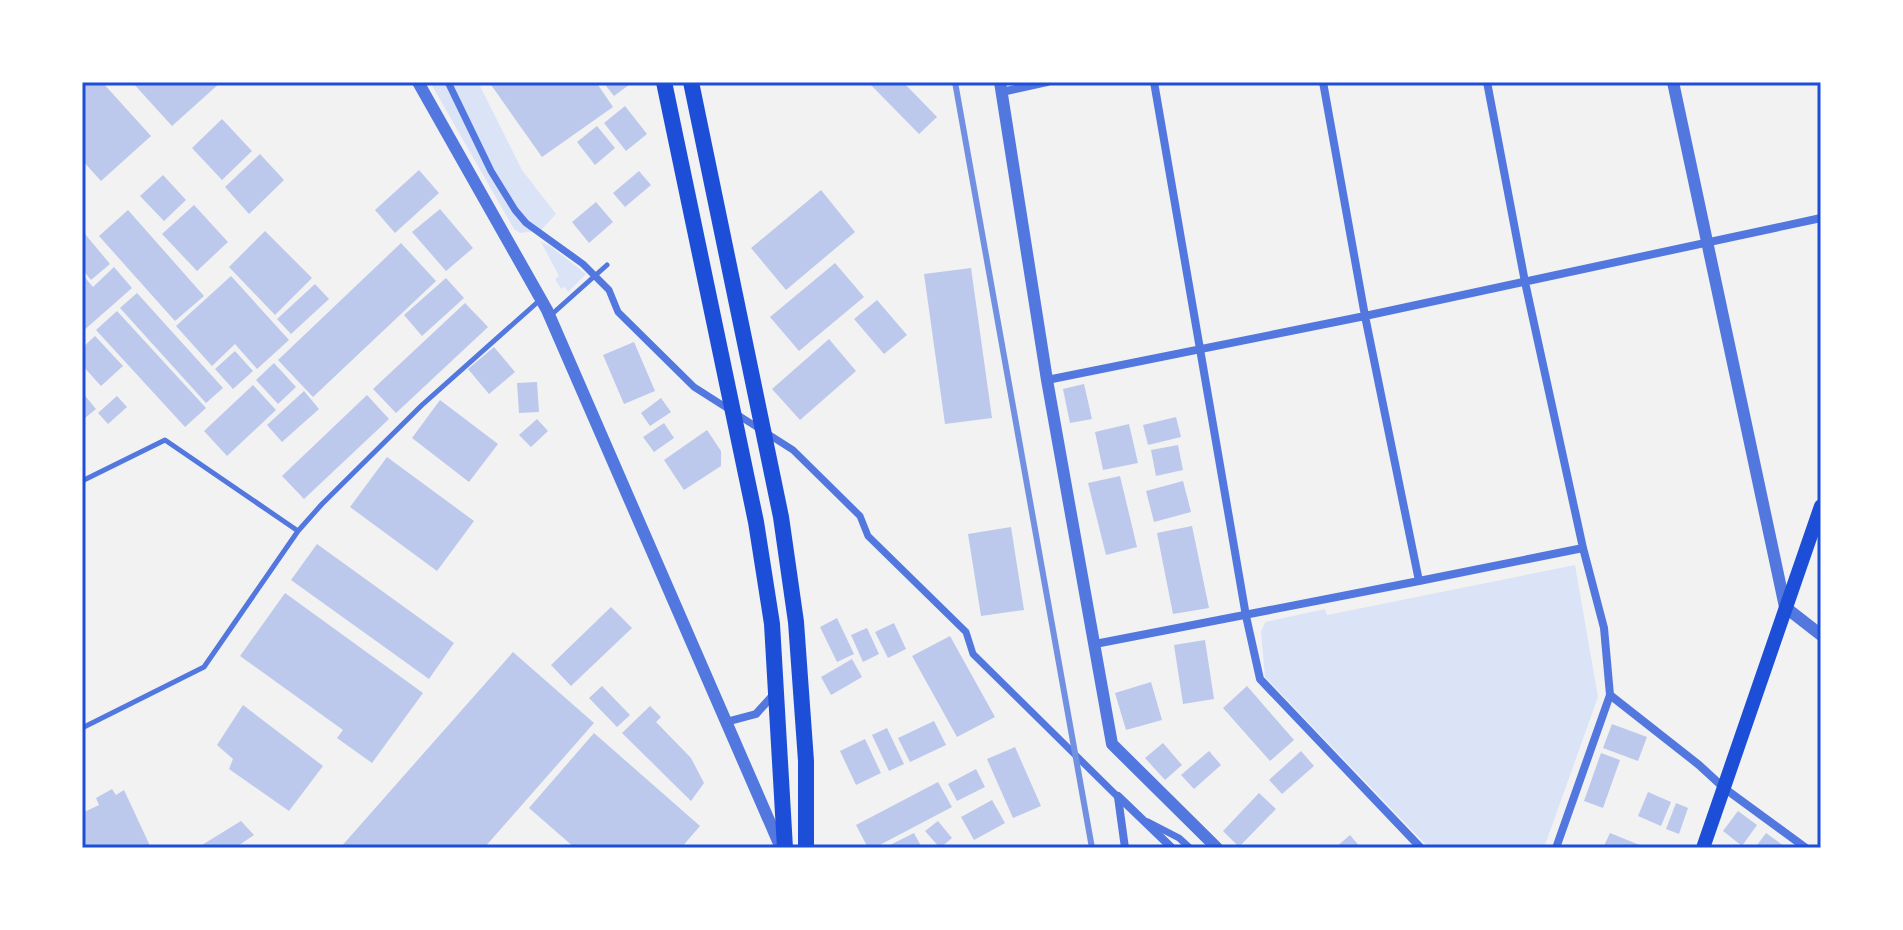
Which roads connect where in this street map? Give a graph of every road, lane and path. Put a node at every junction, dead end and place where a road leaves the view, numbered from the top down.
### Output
1 (418, 82) edge
2 (448, 82) edge
3 (664, 82) edge
4 (691, 82) edge
5 (1047, 82) edge
6 (1154, 82) edge
7 (1323, 82) edge
8 (1487, 82) edge
9 (1673, 82) edge
10 (1001, 87) edge
11 (1821, 218) edge
12 (1708, 243) junction
13 (607, 265) dead end
14 (595, 276) junction
15 (1525, 282) junction
16 (541, 299) junction
17 (1365, 316) junction
18 (550, 317) junction
19 (1201, 350) junction
20 (1047, 380) junction
21 (82, 481) edge
22 (1821, 506) edge
23 (298, 531) junction
24 (1583, 548) junction
25 (1419, 581) junction
26 (1785, 607) junction
27 (1246, 616) junction
28 (1821, 635) edge
29 (1095, 644) junction
30 (775, 693) junction
31 (1610, 695) junction
32 (726, 722) junction
33 (82, 728) edge
34 (1724, 788) junction
35 (783, 848) edge
36 (806, 848) edge
37 (1125, 848) edge
38 (1172, 848) edge
39 (1190, 848) edge
40 (1217, 848) edge
41 (1421, 848) edge
42 (1556, 848) edge
43 (1703, 848) edge
44 (1806, 848) edge

1 - 16 street
2 - 14 street
3 - 30 highway
4 - 36 highway
5 - 10 street
6 - 19 street
7 - 17 street
8 - 15 street
9 - 12 street
10 - 20 street
11 - 12 street
12 - 15 street
12 - 26 street
13 - 14 lane
14 - 18 lane
14 - 39 street
15 - 17 street
15 - 24 street
16 - 18 street
16 - 23 lane
17 - 19 street
17 - 25 street
18 - 32 street
19 - 20 street
19 - 27 street
20 - 29 street
21 - 23 lane
22 - 26 main road
23 - 33 lane
24 - 25 street
24 - 31 street
25 - 27 street
26 - 28 street
26 - 34 main road
27 - 29 street
27 - 41 street
29 - 40 street
30 - 32 street
30 - 35 highway
31 - 34 street
31 - 42 street
32 - 35 street
34 - 43 main road
34 - 44 street
37 - 38 street

